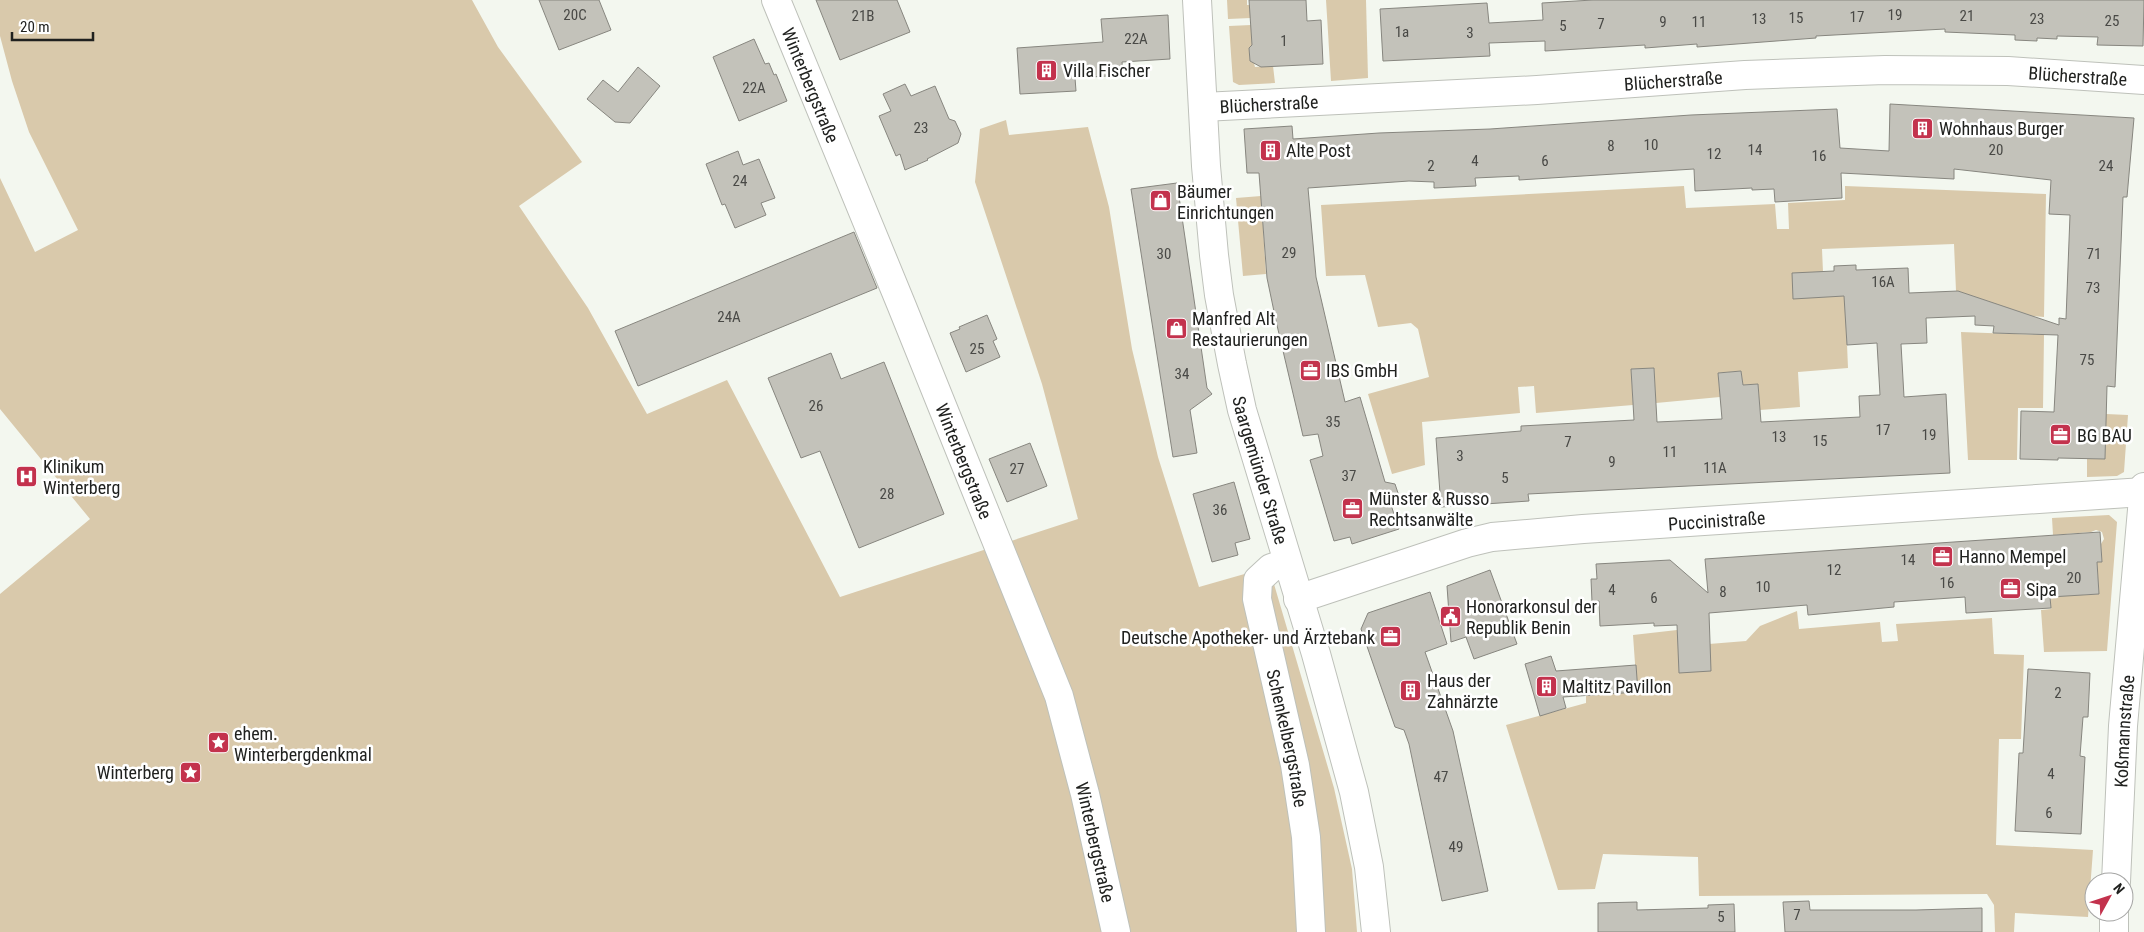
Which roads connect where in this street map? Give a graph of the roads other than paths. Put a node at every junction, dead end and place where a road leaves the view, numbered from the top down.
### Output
1 (776, 0) edge
2 (1197, 0) edge
3 (2144, 80) edge
4 (1203, 107) junction
5 (2143, 500) edge
6 (1287, 563) junction
7 (1298, 599) junction
8 (2116, 872) edge
9 (1116, 932) edge
10 (1311, 932) edge
11 (1376, 932) edge

1 - 9 street, Winterbergstraße
2 - 4 street, Saargemünder Straße
3 - 4 street, Blücherstraße
4 - 6 street, Saargemünder Straße
5 - 7 street, Puccinistraße
5 - 8 street, Koßmannstraße
6 - 7 street, Saargemünder Straße
6 - 10 street, Schenkelbergstraße
7 - 11 street, Saargemünder Straße

